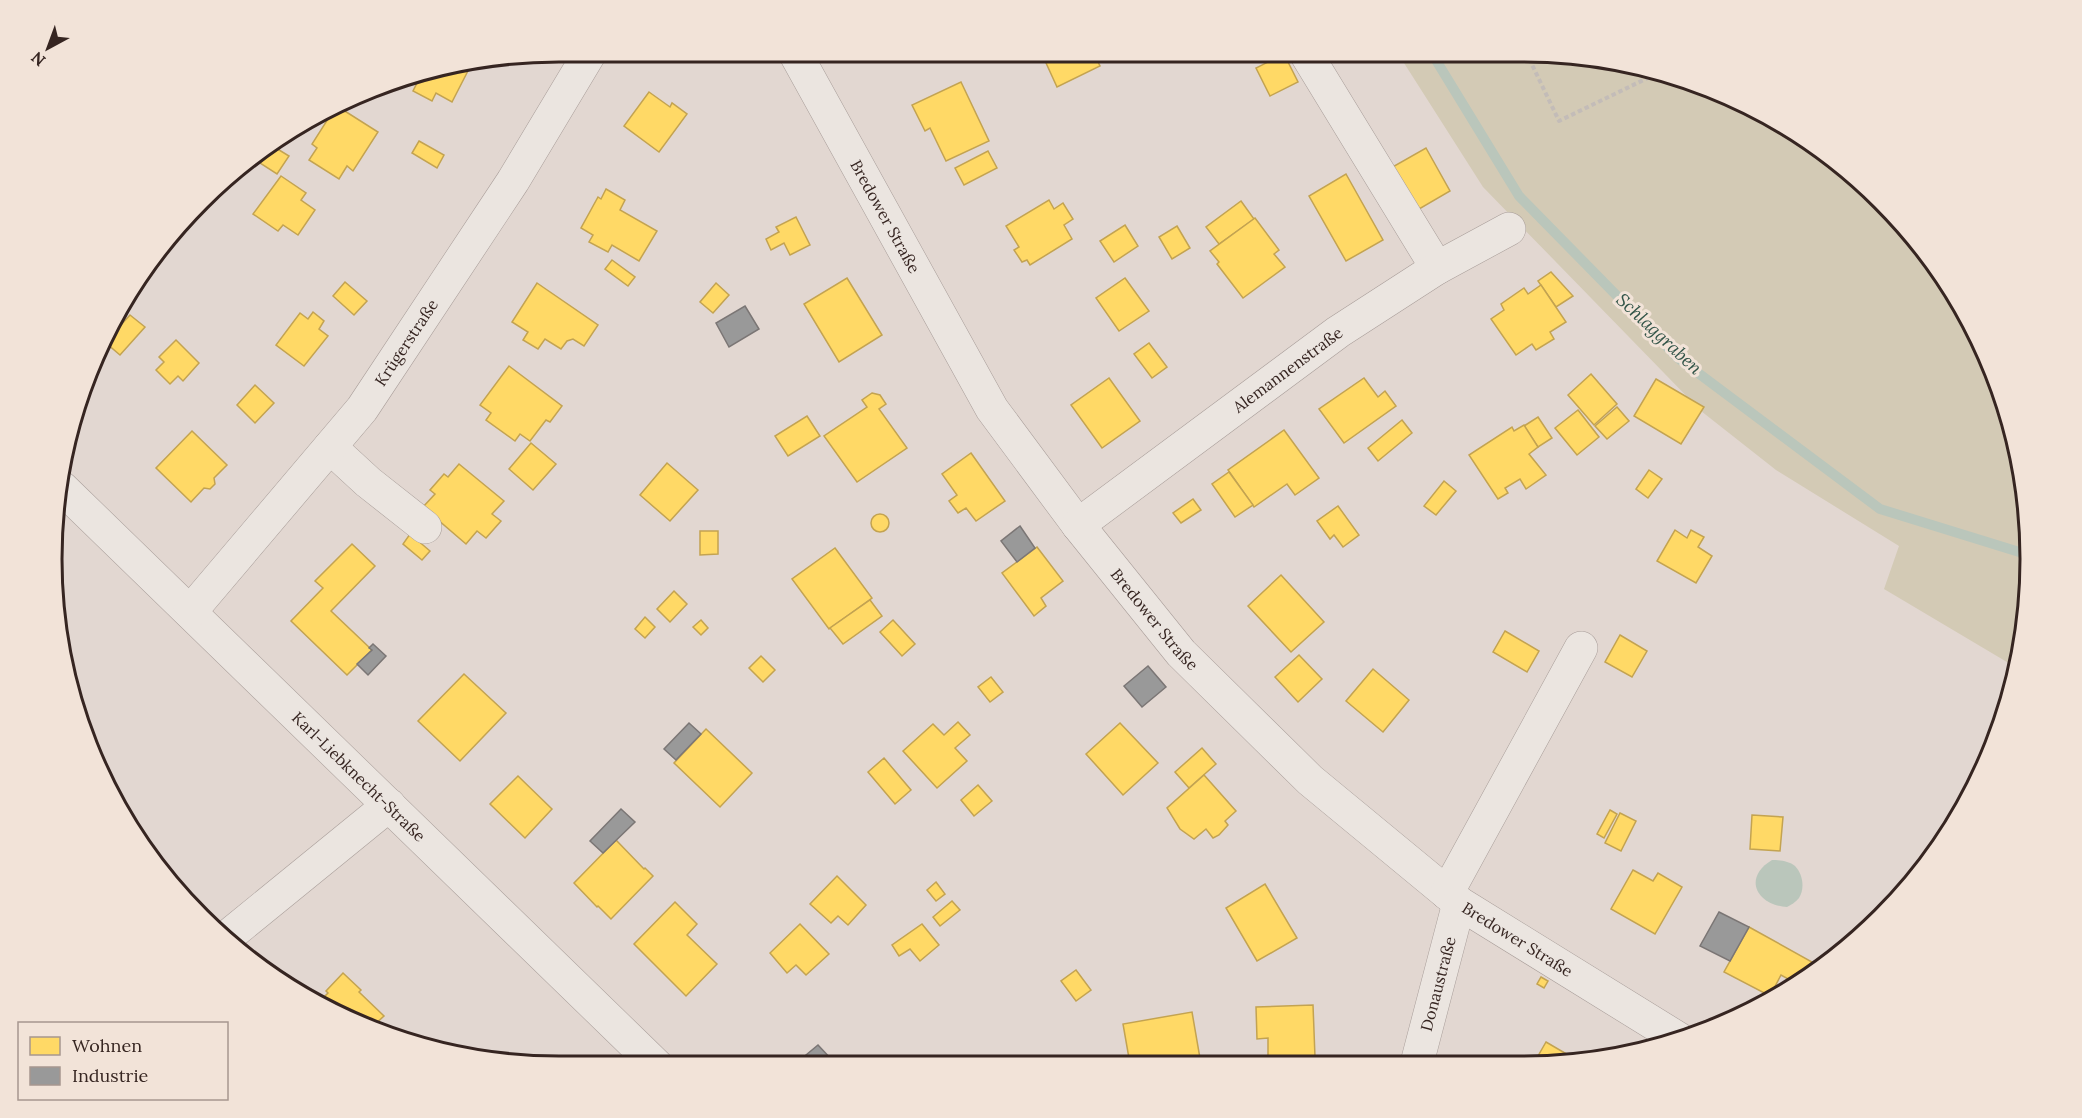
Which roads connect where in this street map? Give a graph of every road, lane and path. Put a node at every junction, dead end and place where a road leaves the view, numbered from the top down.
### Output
1 (584, 62) edge
2 (800, 62) edge
3 (1311, 62) edge
4 (1531, 62) edge
5 (1649, 77) edge
6 (1509, 229) dead end
7 (1437, 268) junction
8 (330, 447) junction
9 (66, 492) edge
10 (1078, 525) junction
11 (425, 527) dead end
12 (190, 612) junction
13 (1581, 648) dead end
14 (389, 805) junction
15 (1453, 898) junction
16 (231, 933) edge
17 (1671, 1034) edge
18 (648, 1056) edge
19 (1419, 1056) edge

1 - 8 street, Krügerstraße
2 - 10 street, Bredower Straße
3 - 7 street
4 - 5 path
6 - 7 street, Alemannenstraße
7 - 10 street, Alemannenstraße
8 - 11 street
8 - 12 street, Krügerstraße
9 - 12 street, Karl-Liebknecht-Straße
10 - 15 street, Bredower Straße
12 - 14 street, Karl-Liebknecht-Straße
13 - 15 street, Donaustraße
14 - 16 street
14 - 18 street, Karl-Liebknecht-Straße
15 - 17 street, Bredower Straße
15 - 19 street, Donaustraße

